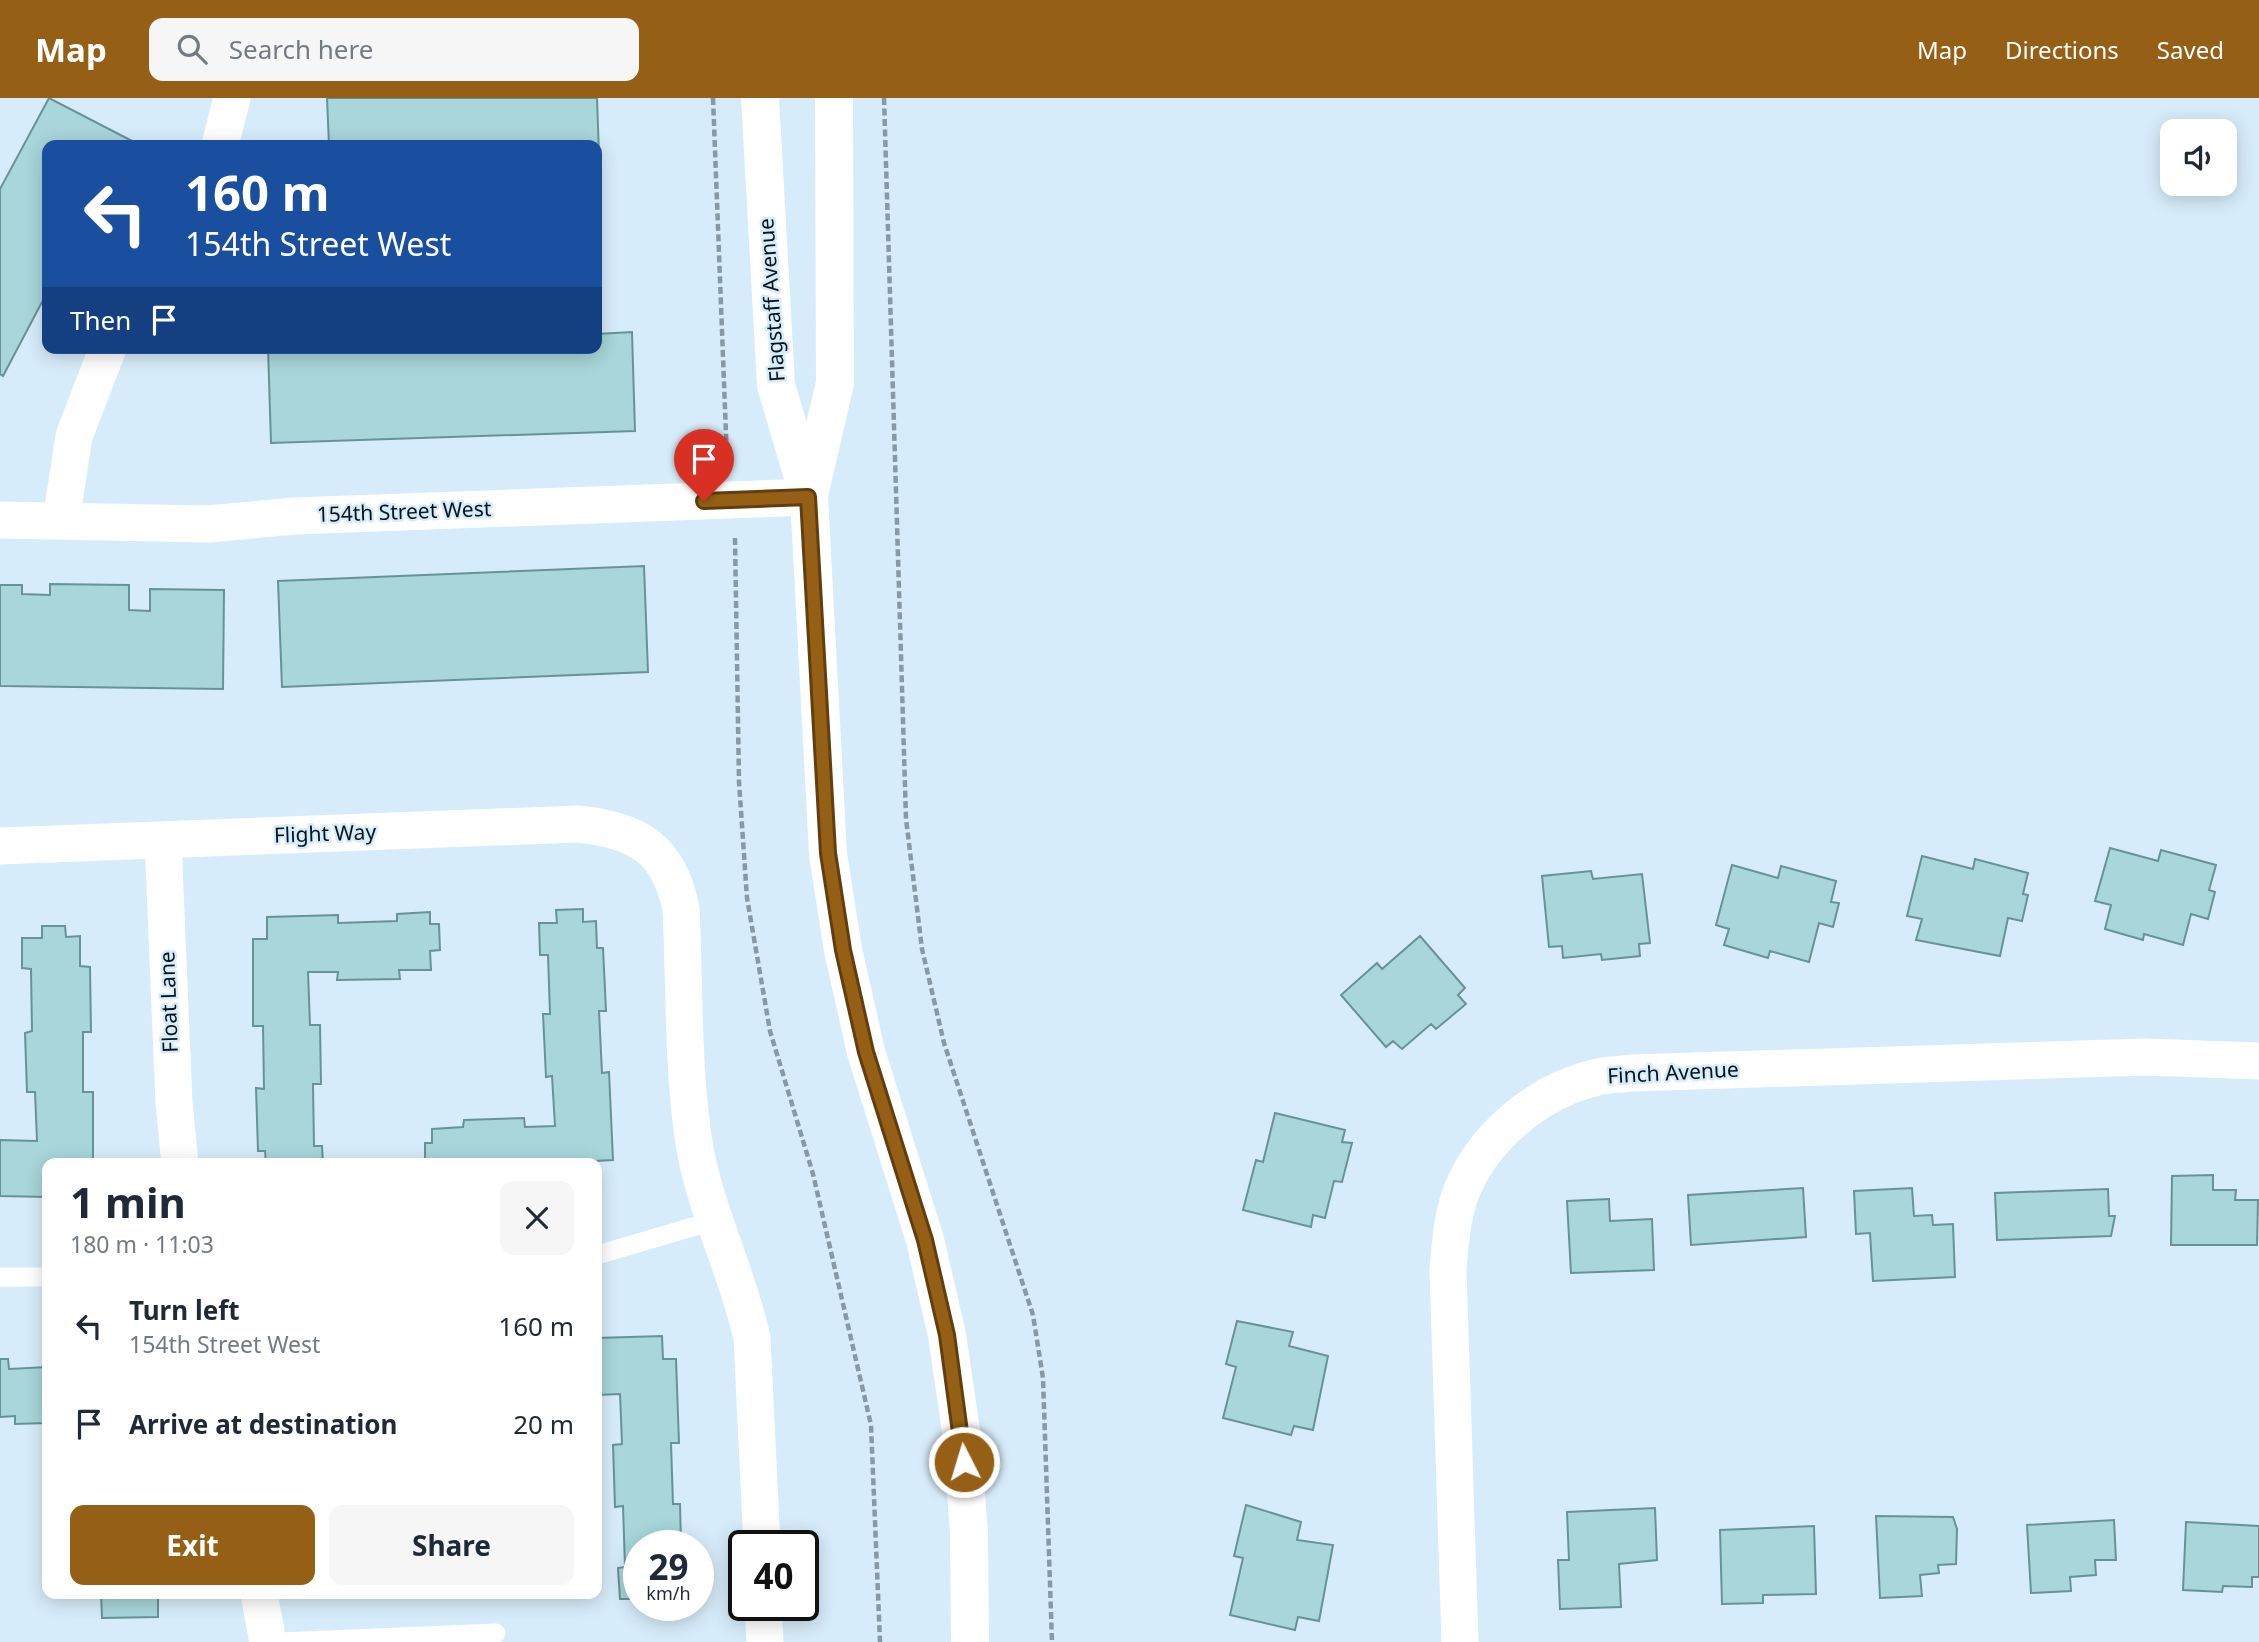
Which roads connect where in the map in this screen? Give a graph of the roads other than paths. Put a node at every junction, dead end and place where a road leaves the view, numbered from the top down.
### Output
1 (232, 98) edge
2 (760, 98) edge
3 (834, 98) edge
4 (221, 140) edge
5 (105, 354) edge
6 (808, 497) junction
7 (0, 520) edge
8 (61, 521) junction
9 (163, 841) junction
10 (0, 846) edge
11 (2259, 1060) edge
12 (179, 1158) edge
13 (713, 1221) junction
14 (602, 1254) edge
15 (0, 1277) edge
16 (42, 1277) edge
17 (760, 1530) edge
18 (259, 1599) edge
19 (764, 1621) edge
20 (496, 1633) dead end
21 (268, 1642) edge
22 (280, 1642) edge
23 (765, 1642) edge
24 (970, 1642) edge
25 (1460, 1642) edge

1 - 4 street
2 - 6 street, Flagstaff Avenue
3 - 6 street, Flagstaff Avenue
5 - 8 street
6 - 8 street, 154th Street West
6 - 24 street, Flagstaff Avenue
7 - 8 street, 154th Street West
9 - 10 street, Flight Way
9 - 12 street, Float Lane
9 - 13 street, Flight Way
11 - 25 street, Finch Avenue
13 - 14 lane
13 - 17 street
15 - 16 lane
18 - 21 street
19 - 23 street
20 - 22 lane

